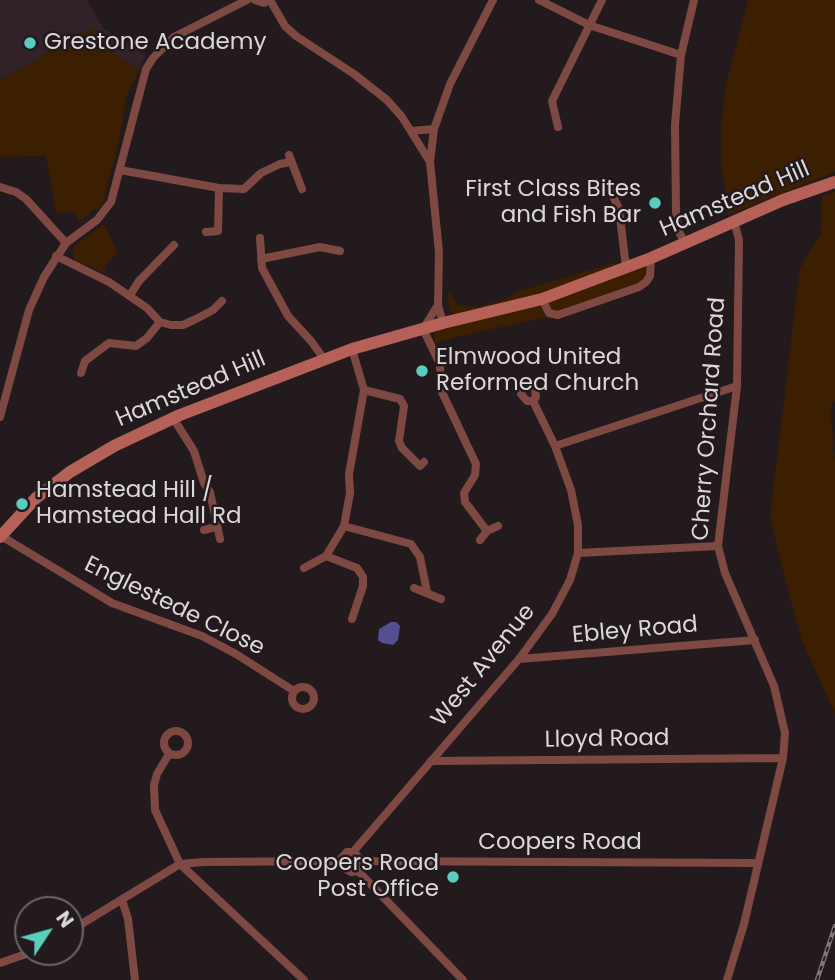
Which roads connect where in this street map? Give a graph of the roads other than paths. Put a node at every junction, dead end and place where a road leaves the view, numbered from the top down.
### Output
1 (247, 0) edge
2 (255, 0) edge
3 (270, 0) edge
4 (493, 0) edge
5 (539, 0) edge
6 (602, 0) edge
7 (694, 0) edge
8 (589, 25) junction
9 (681, 55) junction
10 (558, 127) dead end
11 (434, 129) junction
12 (411, 131) junction
13 (430, 162) junction
14 (120, 170) junction
15 (835, 182) edge
16 (608, 185) dead end
17 (0, 187) edge
18 (219, 188) junction
19 (302, 189) dead end
20 (734, 221) junction
21 (206, 232) dead end
22 (260, 238) dead end
23 (66, 243) junction
24 (685, 243) junction
25 (169, 247) dead end
26 (340, 251) dead end
27 (56, 256) junction
28 (261, 258) junction
29 (651, 258) junction
30 (626, 267) junction
31 (130, 295) junction
32 (542, 299) junction
33 (222, 301) dead end
34 (438, 305) junction
35 (213, 310) junction
36 (221, 317) dead end
37 (160, 322) junction
38 (443, 323) junction
39 (423, 329) junction
40 (352, 349) junction
41 (324, 359) junction
42 (81, 373) dead end
43 (4, 385) edge
44 (737, 386) junction
45 (364, 390) junction
46 (533, 401) dead end
47 (0, 417) edge
48 (173, 418) junction
49 (555, 446) junction
50 (424, 462) dead end
51 (344, 526) junction
52 (498, 526) dead end
53 (216, 527) junction
54 (204, 530) dead end
55 (487, 531) junction
56 (0, 537) edge
57 (220, 539) dead end
58 (480, 540) dead end
59 (718, 546) junction
60 (578, 553) junction
61 (326, 556) junction
62 (304, 568) dead end
63 (414, 589) dead end
64 (427, 592) junction
65 (441, 599) dead end
66 (352, 619) dead end
67 (755, 640) junction
68 (519, 659) junction
69 (294, 691) dead end
70 (169, 754) dead end
71 (783, 758) junction
72 (431, 761) junction
73 (353, 852) junction
74 (339, 861) junction
75 (363, 861) junction
76 (204, 862) junction
77 (757, 863) junction
78 (180, 864) junction
79 (358, 871) junction
80 (196, 878) junction
81 (122, 900) junction
82 (84, 923) edge
83 (135, 980) edge
84 (304, 980) edge
85 (463, 980) edge
86 (727, 980) edge

1 - 14 street
2 - 3 street
3 - 12 street
4 - 11 street
5 - 8 street
6 - 8 street
7 - 9 street
8 - 9 street
8 - 10 street
9 - 24 street
11 - 12 street
11 - 13 street
12 - 13 street
13 - 34 street
14 - 18 street
14 - 23 street
15 - 20 main road, Hamstead Hill
16 - 30 street
17 - 23 street
18 - 19 street
18 - 21 street
20 - 24 main road, Hamstead Hill
20 - 44 street, Cherry Orchard Road
22 - 28 street
23 - 27 street
24 - 29 main road, Hamstead Hill
25 - 31 street
26 - 28 street
27 - 31 street
27 - 43 street
28 - 41 street
29 - 30 main road, Hamstead Hill
29 - 32 street, Hamstead Hill
30 - 32 main road, Hamstead Hill
31 - 37 street
32 - 38 main road, Hamstead Hill
33 - 35 street
34 - 38 street
34 - 39 street
35 - 36 street
35 - 37 street
37 - 42 street
38 - 39 main road, Hamstead Hill
39 - 40 main road, Hamstead Hill
39 - 55 street
40 - 41 main road, Hamstead Hill
40 - 45 street
41 - 48 main road, Hamstead Hill
43 - 47 street
44 - 49 street
44 - 59 street, Cherry Orchard Road
45 - 50 street
45 - 51 street
46 - 49 street, West Avenue
48 - 53 street
48 - 56 main road, Hamstead Hill
49 - 60 street, West Avenue
51 - 61 street
51 - 64 street
52 - 55 street
53 - 54 street
53 - 57 street
55 - 58 street
56 - 69 street, Englestede Close
59 - 60 street
59 - 67 street, Cherry Orchard Road
60 - 68 street, West Avenue
61 - 62 street
61 - 66 street
63 - 64 street
64 - 65 street
67 - 68 street, Ebley Road
67 - 71 street, Cherry Orchard Road
68 - 72 street, West Avenue
70 - 78 street
71 - 72 street, Lloyd Road
71 - 77 street, Cherry Orchard Road
72 - 73 street, West Avenue
73 - 74 street
73 - 75 street
74 - 76 street
74 - 79 street
75 - 77 street, Coopers Road
75 - 79 street
76 - 78 street
76 - 80 street
77 - 86 street, Cherry Orchard Road
78 - 80 street
78 - 81 street
79 - 85 street
80 - 84 street
81 - 82 street
81 - 83 street

